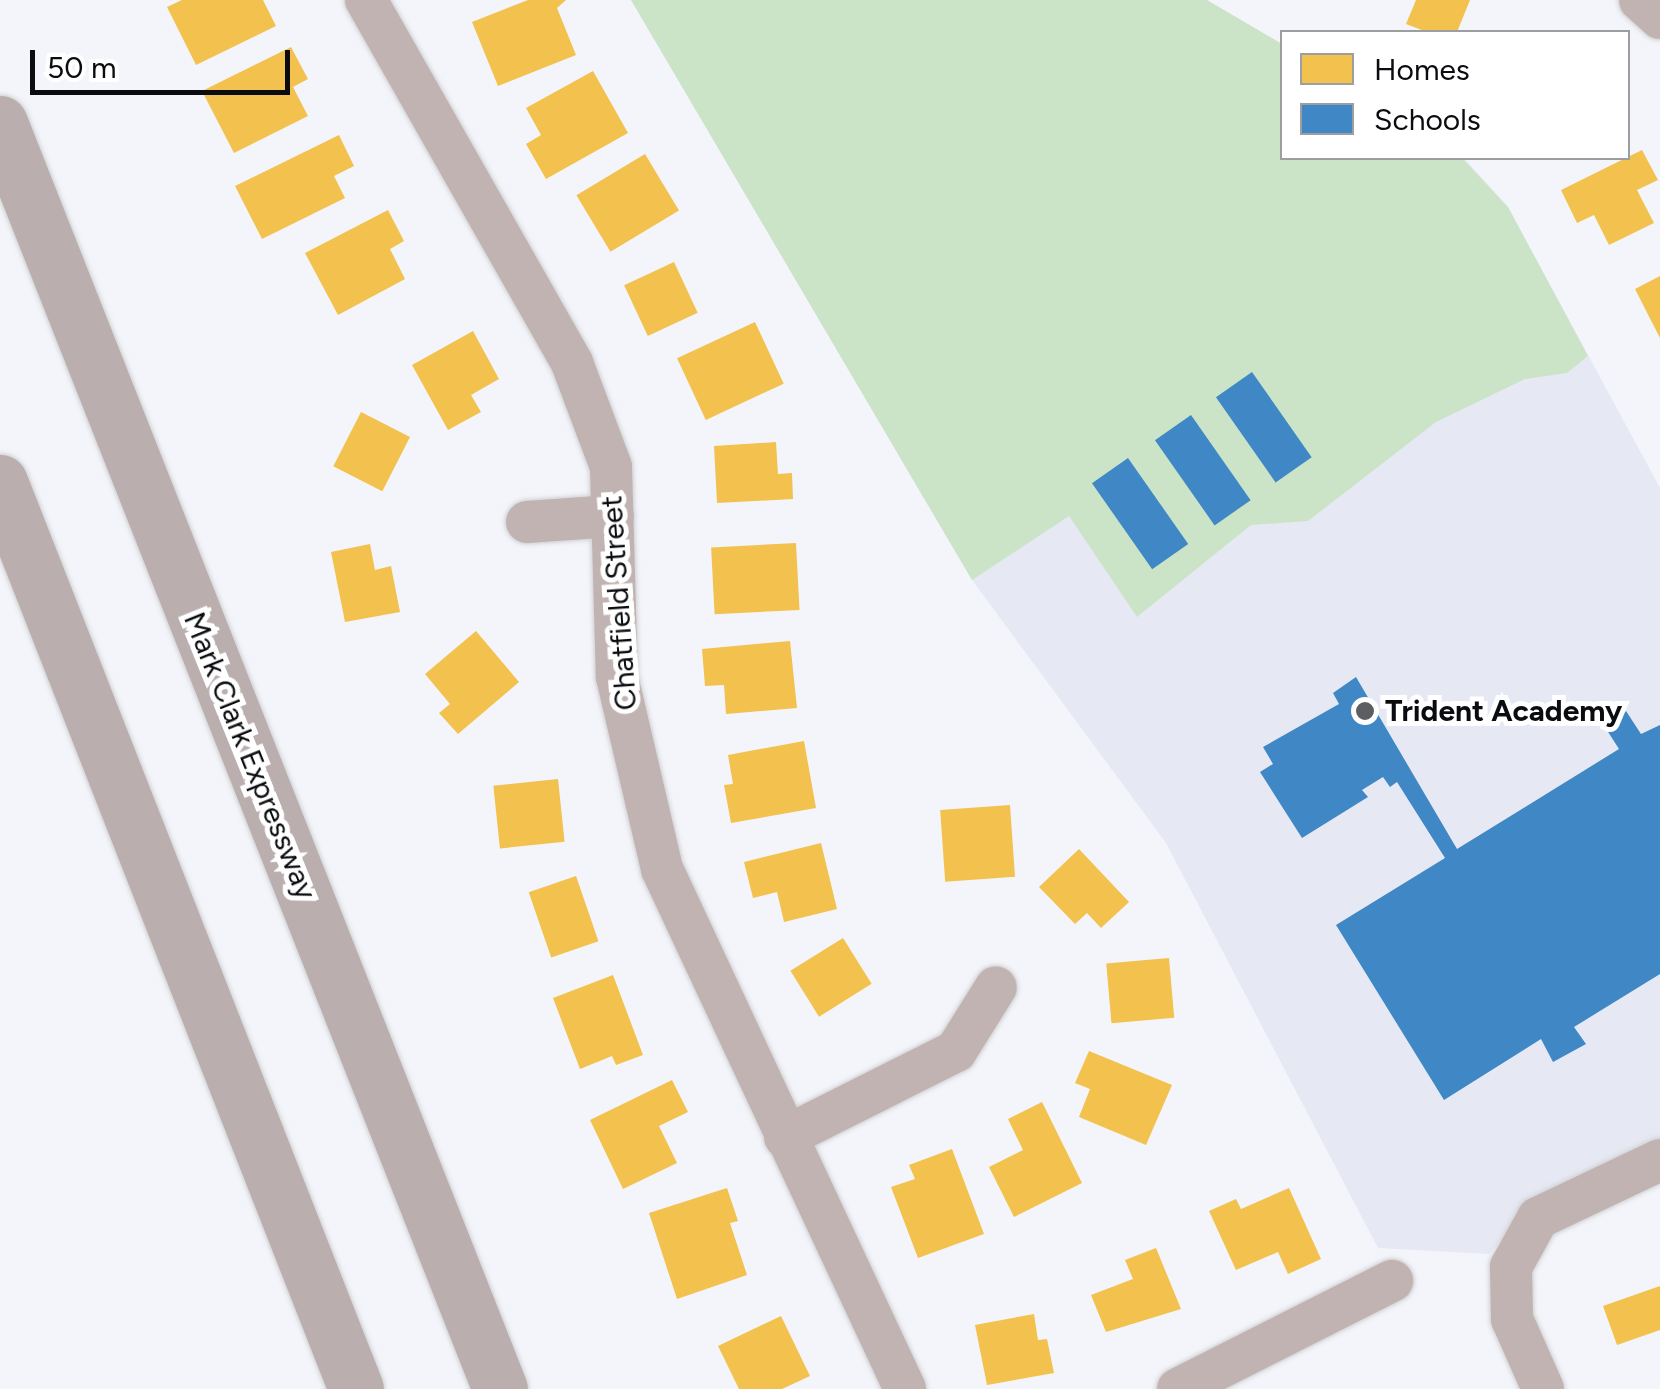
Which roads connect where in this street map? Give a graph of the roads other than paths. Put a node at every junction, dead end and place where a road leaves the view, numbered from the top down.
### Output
1 (366, 0) edge
2 (1640, 0) edge
3 (1660, 18) edge
4 (0, 123) edge
5 (0, 482) edge
6 (612, 516) junction
7 (527, 522) dead end
8 (996, 987) dead end
9 (785, 1136) junction
10 (1660, 1160) edge
11 (1392, 1282) dead end
12 (356, 1389) edge
13 (500, 1389) edge
14 (904, 1389) edge
15 (1178, 1389) edge
16 (1543, 1389) edge

1 - 6 street, Chatfield Street
2 - 3 street
4 - 13 highway, Mark Clark Expressway
5 - 12 highway
6 - 7 street
6 - 9 street, Chatfield Street
8 - 9 street
9 - 14 street, Chatfield Street
10 - 16 street
11 - 15 street

